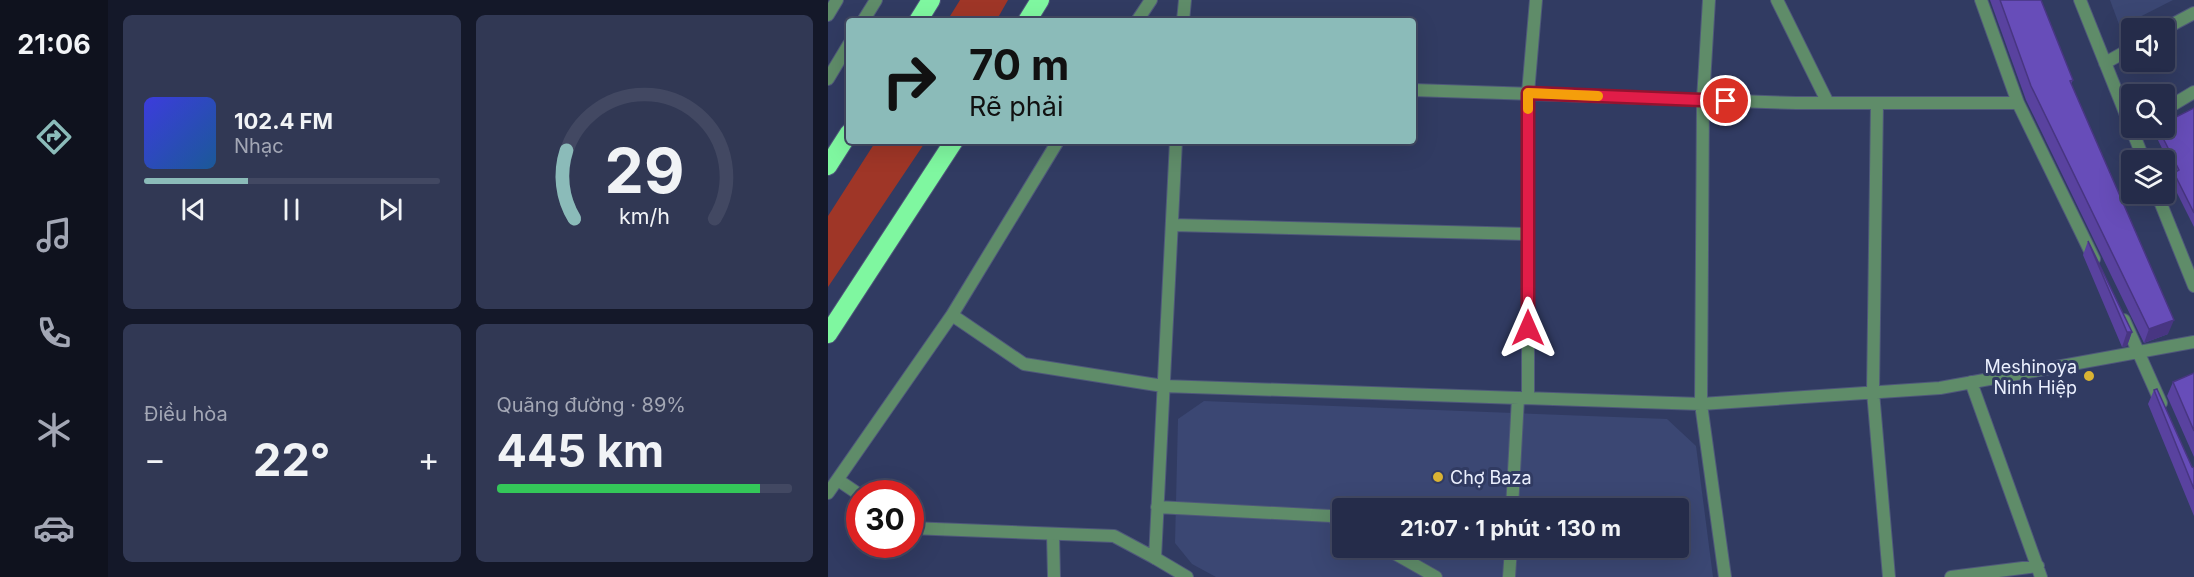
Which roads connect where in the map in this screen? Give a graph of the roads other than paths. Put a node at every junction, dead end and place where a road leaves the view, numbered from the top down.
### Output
1 (837, 0) edge
2 (876, 0) edge
3 (931, 0) edge
4 (1040, 0) edge
5 (1151, 0) edge
6 (1185, 0) edge
7 (1536, 0) edge
8 (1709, 0) edge
9 (1777, 0) edge
10 (1982, 0) edge
11 (2080, 0) edge
12 (2194, 13) edge
13 (828, 15) edge
14 (865, 18) edge
15 (920, 18) edge
16 (1029, 18) edge
17 (1139, 18) edge
18 (1183, 18) edge
19 (2175, 23) edge
20 (846, 49) edge
21 (2121, 54) edge
22 (2105, 63) junction
23 (828, 79) edge
24 (1416, 90) edge
25 (2194, 92) edge
26 (1528, 93) junction
27 (1703, 100) junction
28 (1828, 103) junction
29 (2018, 103) junction
30 (2175, 103) edge
31 (1877, 104) junction
32 (846, 138) edge
33 (952, 144) edge
34 (1056, 144) edge
35 (1176, 144) edge
36 (2140, 150) edge
37 (828, 166) edge
38 (2161, 204) edge
39 (1172, 225) junction
40 (1528, 234) junction
41 (2099, 269) edge
42 (2194, 286) edge
43 (2119, 310) edge
44 (952, 315) junction
45 (828, 334) edge
46 (2194, 342) edge
47 (2139, 352) junction
48 (1971, 382) junction
49 (1163, 386) junction
50 (1873, 392) junction
51 (1523, 398) junction
52 (1701, 404) junction
53 (2167, 415) edge
54 (833, 477) edge
55 (846, 486) edge
56 (828, 493) edge
57 (1513, 498) edge
58 (1157, 507) junction
59 (1332, 517) edge
60 (924, 529) edge
61 (1053, 534) junction
62 (1155, 558) junction
63 (1403, 558) edge
64 (1510, 558) edge
65 (2040, 571) edge
66 (1054, 577) edge
67 (1187, 577) edge
68 (1436, 577) edge
69 (1509, 577) edge
70 (1725, 577) edge
71 (1889, 577) edge
72 (1951, 577) edge

1 - 13 street
2 - 14 street
3 - 15 highway
4 - 16 highway
5 - 17 street
6 - 18 street
7 - 26 street
8 - 27 street
9 - 28 street
10 - 29 street
11 - 22 street
12 - 19 street
20 - 23 street
21 - 22 street
22 - 36 street
24 - 26 street
25 - 30 street
26 - 27 street
26 - 40 street
27 - 28 street
27 - 52 street
28 - 31 street
29 - 31 street
29 - 41 street
31 - 50 street
32 - 37 highway
33 - 45 highway
34 - 44 street
35 - 39 street
38 - 42 street
39 - 40 street
39 - 49 street
40 - 51 street
43 - 47 street
44 - 49 street
44 - 54 street
46 - 47 street
47 - 48 street
47 - 53 street
48 - 50 street
48 - 65 street
49 - 51 street
49 - 58 street
50 - 52 street
50 - 71 street
51 - 52 street
51 - 57 street
52 - 70 street
54 - 55 street
54 - 56 street
58 - 59 street
58 - 62 street
60 - 61 street
61 - 62 street
61 - 66 street
62 - 67 street
63 - 68 street
64 - 69 street
65 - 72 street

